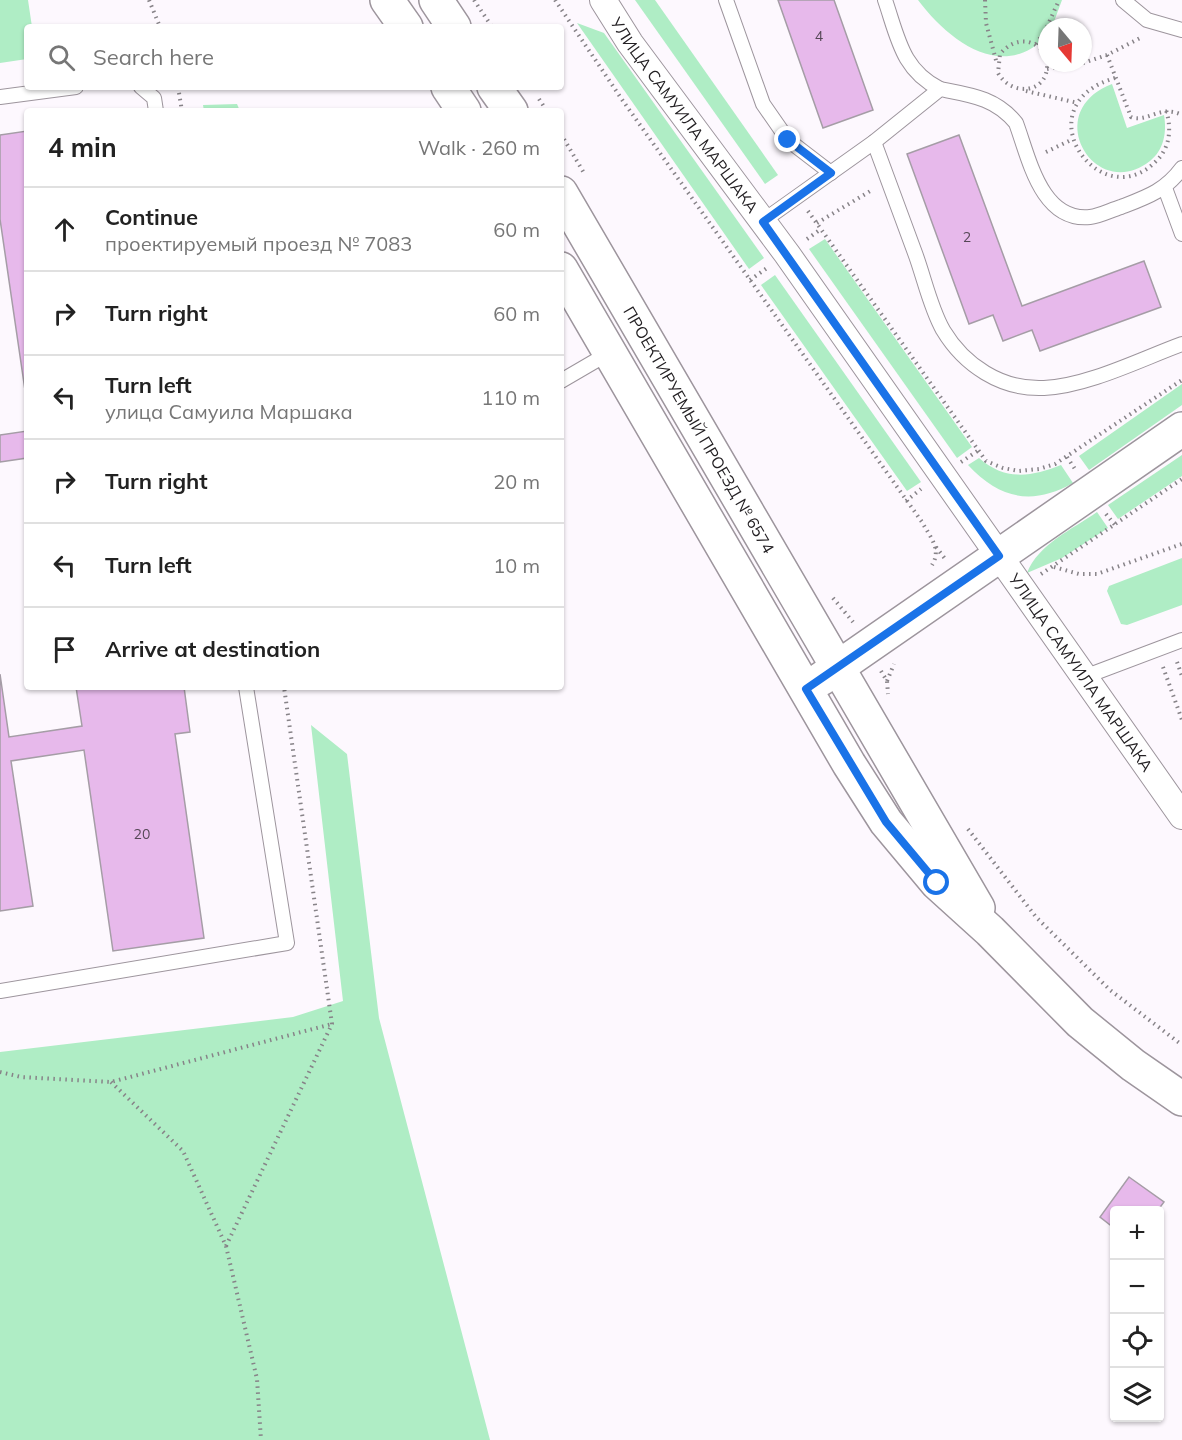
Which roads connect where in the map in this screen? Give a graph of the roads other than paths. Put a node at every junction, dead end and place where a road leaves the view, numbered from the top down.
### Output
1 (387, 0) edge
2 (436, 0) edge
3 (603, 0) edge
4 (726, 0) edge
5 (885, 0) edge
6 (1123, 0) edge
7 (404, 24) edge
8 (452, 24) edge
9 (1182, 30) edge
10 (940, 89) junction
11 (53, 90) edge
12 (450, 90) edge
13 (496, 90) edge
14 (0, 97) edge
15 (463, 108) edge
16 (509, 108) edge
17 (874, 142) junction
18 (1182, 168) edge
19 (831, 173) junction
20 (573, 183) edge
21 (1165, 188) junction
22 (763, 222) junction
23 (1182, 234) edge
24 (564, 274) edge
25 (1182, 344) edge
26 (609, 353) junction
27 (564, 379) edge
28 (1182, 429) edge
29 (999, 556) junction
30 (1182, 640) edge
31 (839, 667) junction
32 (1084, 677) junction
33 (806, 689) junction
34 (246, 690) edge
35 (1182, 816) edge
36 (990, 931) junction
37 (0, 991) edge
38 (1182, 1099) edge

1 - 7 main road
2 - 8 main road
3 - 22 street, УЛИЦА САМУИЛА МАРШАКА
4 - 19 lane
5 - 10 lane
6 - 9 lane
10 - 17 lane
10 - 21 lane
11 - 14 lane
12 - 15 main road
13 - 16 main road
17 - 19 lane
17 - 25 lane
18 - 21 lane
19 - 22 lane
20 - 31 main road, ПРОЕКТИРУЕМЫЙ ПРОЕЗД № 6574
21 - 23 lane
22 - 29 street, УЛИЦА САМУИЛА МАРШАКА
24 - 26 main road
26 - 27 lane
26 - 33 main road
28 - 29 main road
29 - 31 main road
29 - 32 street, УЛИЦА САМУИЛА МАРШАКА
30 - 32 lane
31 - 33 main road
31 - 36 main road, ПРОЕКТИРУЕМЫЙ ПРОЕЗД № 6574
32 - 35 street, УЛИЦА САМУИЛА МАРШАКА
33 - 36 main road
34 - 37 lane
36 - 38 main road

